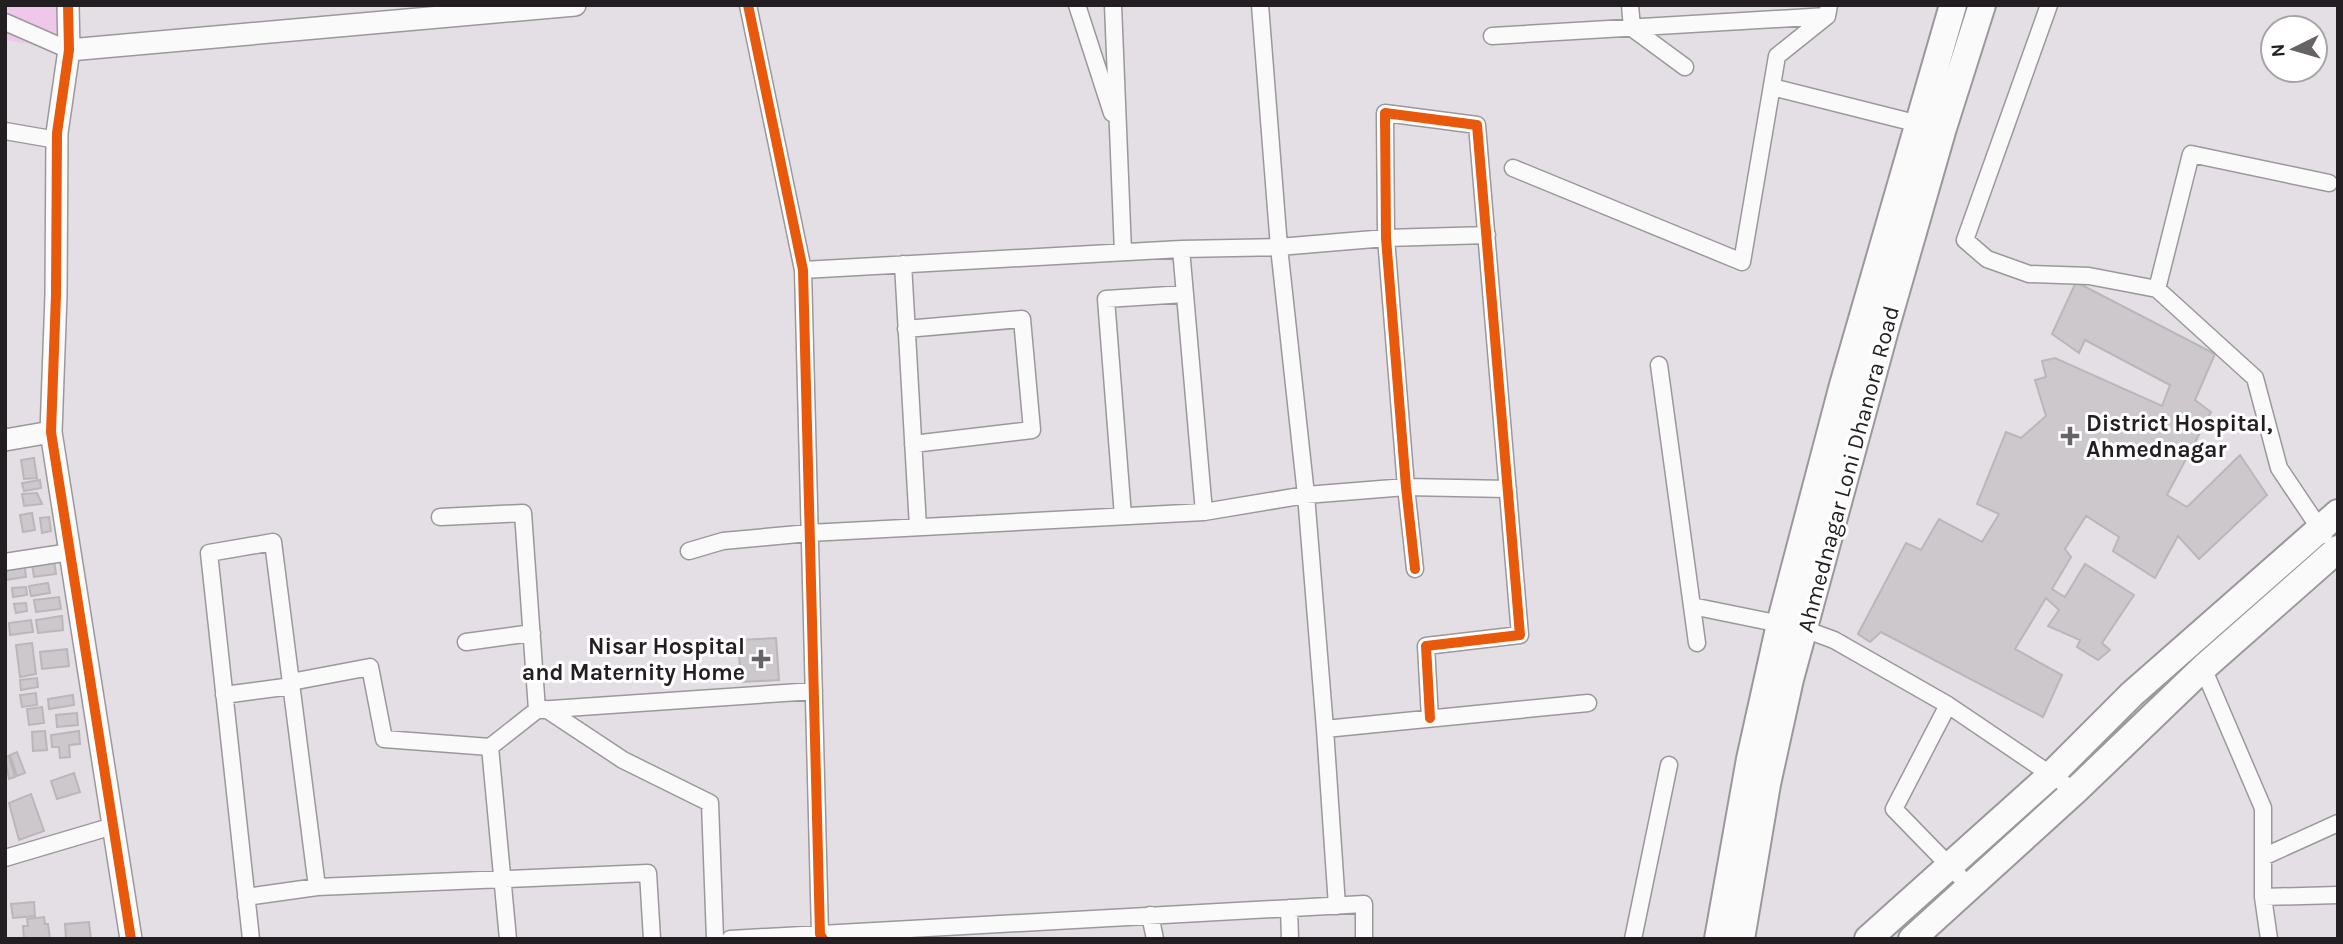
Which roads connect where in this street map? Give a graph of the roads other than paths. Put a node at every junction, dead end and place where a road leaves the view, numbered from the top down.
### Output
1 (68, 5) edge
2 (575, 5) edge
3 (748, 5) edge
4 (1077, 5) edge
5 (1113, 5) edge
6 (1260, 5) edge
7 (1630, 5) edge
8 (1953, 5) edge
9 (1982, 5) edge
10 (2049, 5) edge
11 (1828, 11) edge
12 (5, 22) edge
13 (1632, 28) junction
14 (1493, 36) dead end
15 (69, 50) junction
16 (1685, 67) dead end
17 (1772, 87) junction
18 (1919, 124) junction
19 (1118, 130) junction
20 (5, 131) edge
21 (57, 140) junction
22 (1513, 168) dead end
23 (2329, 183) dead end
24 (1487, 235) junction
25 (1386, 238) junction
26 (1279, 247) junction
27 (1181, 248) junction
28 (1123, 251) junction
29 (902, 264) junction
30 (803, 270) junction
31 (2157, 289) junction
32 (1185, 294) junction
33 (906, 329) junction
34 (1659, 365) dead end
35 (51, 432) junction
36 (5, 440) edge
37 (913, 444) junction
38 (1406, 486) junction
39 (1508, 489) junction
40 (1306, 495) junction
41 (1204, 512) junction
42 (1123, 516) junction
43 (440, 517) dead end
44 (2329, 521) edge
45 (918, 527) junction
46 (809, 533) junction
47 (2336, 550) edge
48 (689, 551) dead end
49 (70, 552) junction
50 (5, 562) edge
51 (1415, 569) dead end
52 (1692, 606) junction
53 (1792, 627) junction
54 (531, 633) junction
55 (466, 642) dead end
56 (1697, 643) dead end
57 (2203, 668) junction
58 (291, 684) junction
59 (814, 691) junction
60 (224, 695) junction
61 (1588, 703) dead end
62 (1948, 705) junction
63 (542, 709) junction
64 (1430, 718) junction
65 (1325, 729) junction
66 (491, 747) junction
67 (1669, 765) dead end
68 (2051, 775) junction
69 (2075, 791) junction
70 (2338, 822) edge
71 (113, 826) junction
72 (2263, 857) junction
73 (5, 858) edge
74 (1951, 866) junction
75 (503, 879) junction
76 (317, 887) junction
77 (1970, 887) junction
78 (2338, 895) edge
79 (246, 897) junction
80 (2263, 897) junction
81 (1337, 906) junction
82 (1289, 908) junction
83 (1150, 915) junction
84 (966, 932) edge
85 (821, 936) edge
86 (131, 939) edge
87 (251, 939) edge
88 (508, 939) edge
89 (652, 939) edge
90 (715, 939) edge
91 (730, 939) edge
92 (1155, 939) edge
93 (1290, 939) edge
94 (1364, 939) edge
95 (1633, 939) edge
96 (1718, 939) edge
97 (1741, 939) edge
98 (1868, 939) edge
99 (1912, 939) edge
100 (2269, 939) edge

1 - 15 street
2 - 15 street
3 - 30 street
4 - 19 street
5 - 19 street
6 - 26 street
7 - 13 street
8 - 18 main road, Ahmednagar Loni Dhanora Road
9 - 53 main road, Ahmednagar Loni Dhanora Road
10 - 31 street
11 - 13 street
11 - 17 street
12 - 15 street
13 - 14 street
13 - 16 street
15 - 21 street
17 - 18 street
17 - 22 street
18 - 53 main road, Ahmednagar Loni Dhanora Road
19 - 28 street
20 - 21 street
21 - 35 street
23 - 31 street
24 - 25 street
24 - 25 street
24 - 39 street
25 - 26 street
25 - 38 street
26 - 27 street
26 - 40 street
27 - 28 street
27 - 32 street
28 - 29 street
29 - 30 street
29 - 33 street
30 - 46 street
31 - 44 street
32 - 41 street
32 - 42 street
33 - 37 street
33 - 37 street
34 - 52 street
35 - 36 street
35 - 49 street
37 - 45 street
38 - 39 street
38 - 40 street
38 - 51 street
39 - 64 street
40 - 41 street
40 - 65 street
41 - 42 street
42 - 45 street
43 - 54 street
44 - 47 street
44 - 68 main road
45 - 46 street
46 - 48 street
46 - 59 street
47 - 57 main road
49 - 50 street
49 - 71 street
52 - 53 street
52 - 56 street
53 - 62 street
53 - 96 main road, Ahmednagar Loni Dhanora Road
53 - 97 main road, Ahmednagar Loni Dhanora Road
54 - 55 street
54 - 63 street
57 - 69 main road
57 - 72 street
58 - 60 street
58 - 60 street
58 - 66 street
58 - 76 street
59 - 63 street
59 - 85 street
60 - 79 street
61 - 64 street
62 - 68 street
62 - 74 street
63 - 66 street
63 - 90 street
64 - 65 street
65 - 81 street
66 - 75 street
67 - 95 street
68 - 69 street
68 - 74 main road
69 - 77 main road
70 - 72 street
71 - 73 street
71 - 86 street
72 - 80 street
74 - 77 street
74 - 98 main road
75 - 76 street
75 - 88 street
75 - 89 street
76 - 79 street
77 - 99 main road
78 - 80 street
79 - 87 street
80 - 100 street
81 - 82 street
81 - 94 street
82 - 83 street
82 - 93 street
83 - 84 street
83 - 92 street
84 - 85 street
85 - 91 street

